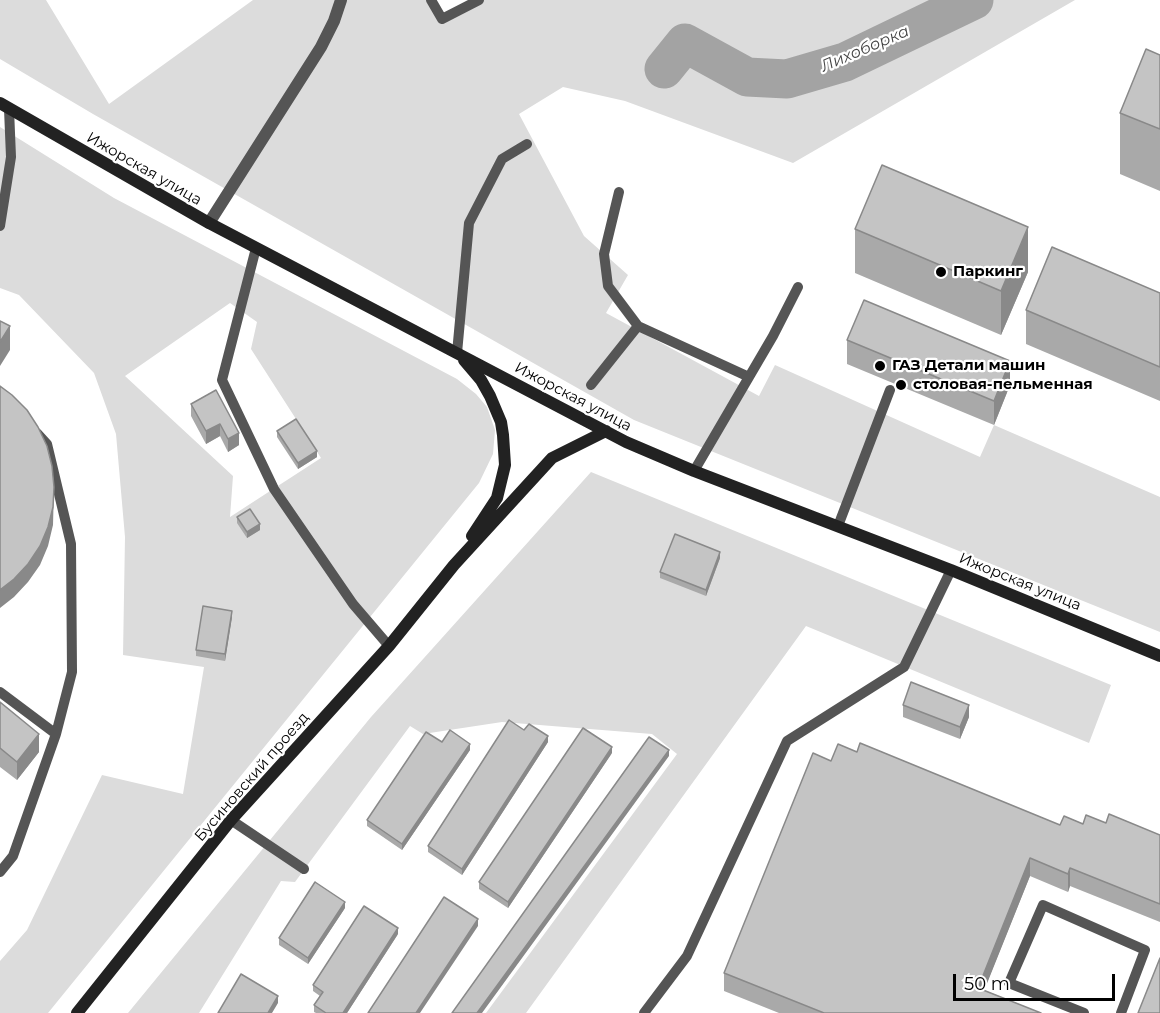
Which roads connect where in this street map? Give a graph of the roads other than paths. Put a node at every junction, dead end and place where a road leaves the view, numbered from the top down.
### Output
1 (341, 0) edge
2 (431, 0) edge
3 (479, 0) edge
4 (5, 106) edge
5 (527, 144) dead end
6 (619, 192) dead end
7 (209, 223) junction
8 (0, 226) edge
9 (256, 248) junction
10 (798, 287) dead end
11 (638, 326) junction
12 (457, 353) junction
13 (749, 377) junction
14 (591, 385) dead end
15 (890, 390) dead end
16 (27, 422) edge
17 (606, 431) junction
18 (694, 471) junction
19 (838, 526) junction
20 (454, 565) junction
21 (951, 570) junction
22 (389, 646) junction
23 (1160, 656) edge
24 (0, 692) edge
25 (56, 734) junction
26 (231, 820) junction
27 (304, 869) dead end
28 (0, 872) edge
29 (77, 1013) edge
30 (644, 1013) edge
31 (1084, 1013) edge
32 (1121, 1013) edge

1 - 7 street
2 - 3 lane
4 - 7 main road, Ижорская улица
4 - 8 lane
5 - 12 lane
6 - 11 lane
7 - 9 main road, Ижорская улица
9 - 12 main road, Ижорская улица
9 - 22 lane
10 - 13 lane
11 - 13 lane
11 - 14 lane
12 - 17 main road, Ижорская улица
12 - 20 main road
13 - 18 lane
15 - 19 lane
16 - 25 lane
17 - 18 main road, Ижорская улица
17 - 20 main road
18 - 19 main road, Ижорская улица
19 - 21 main road, Ижорская улица
20 - 22 main road, Бусиновский проезд
21 - 23 main road, Ижорская улица
21 - 30 lane
22 - 26 main road, Бусиновский проезд
24 - 25 lane
25 - 28 lane
26 - 27 lane
26 - 29 main road, Бусиновский проезд
31 - 32 lane

